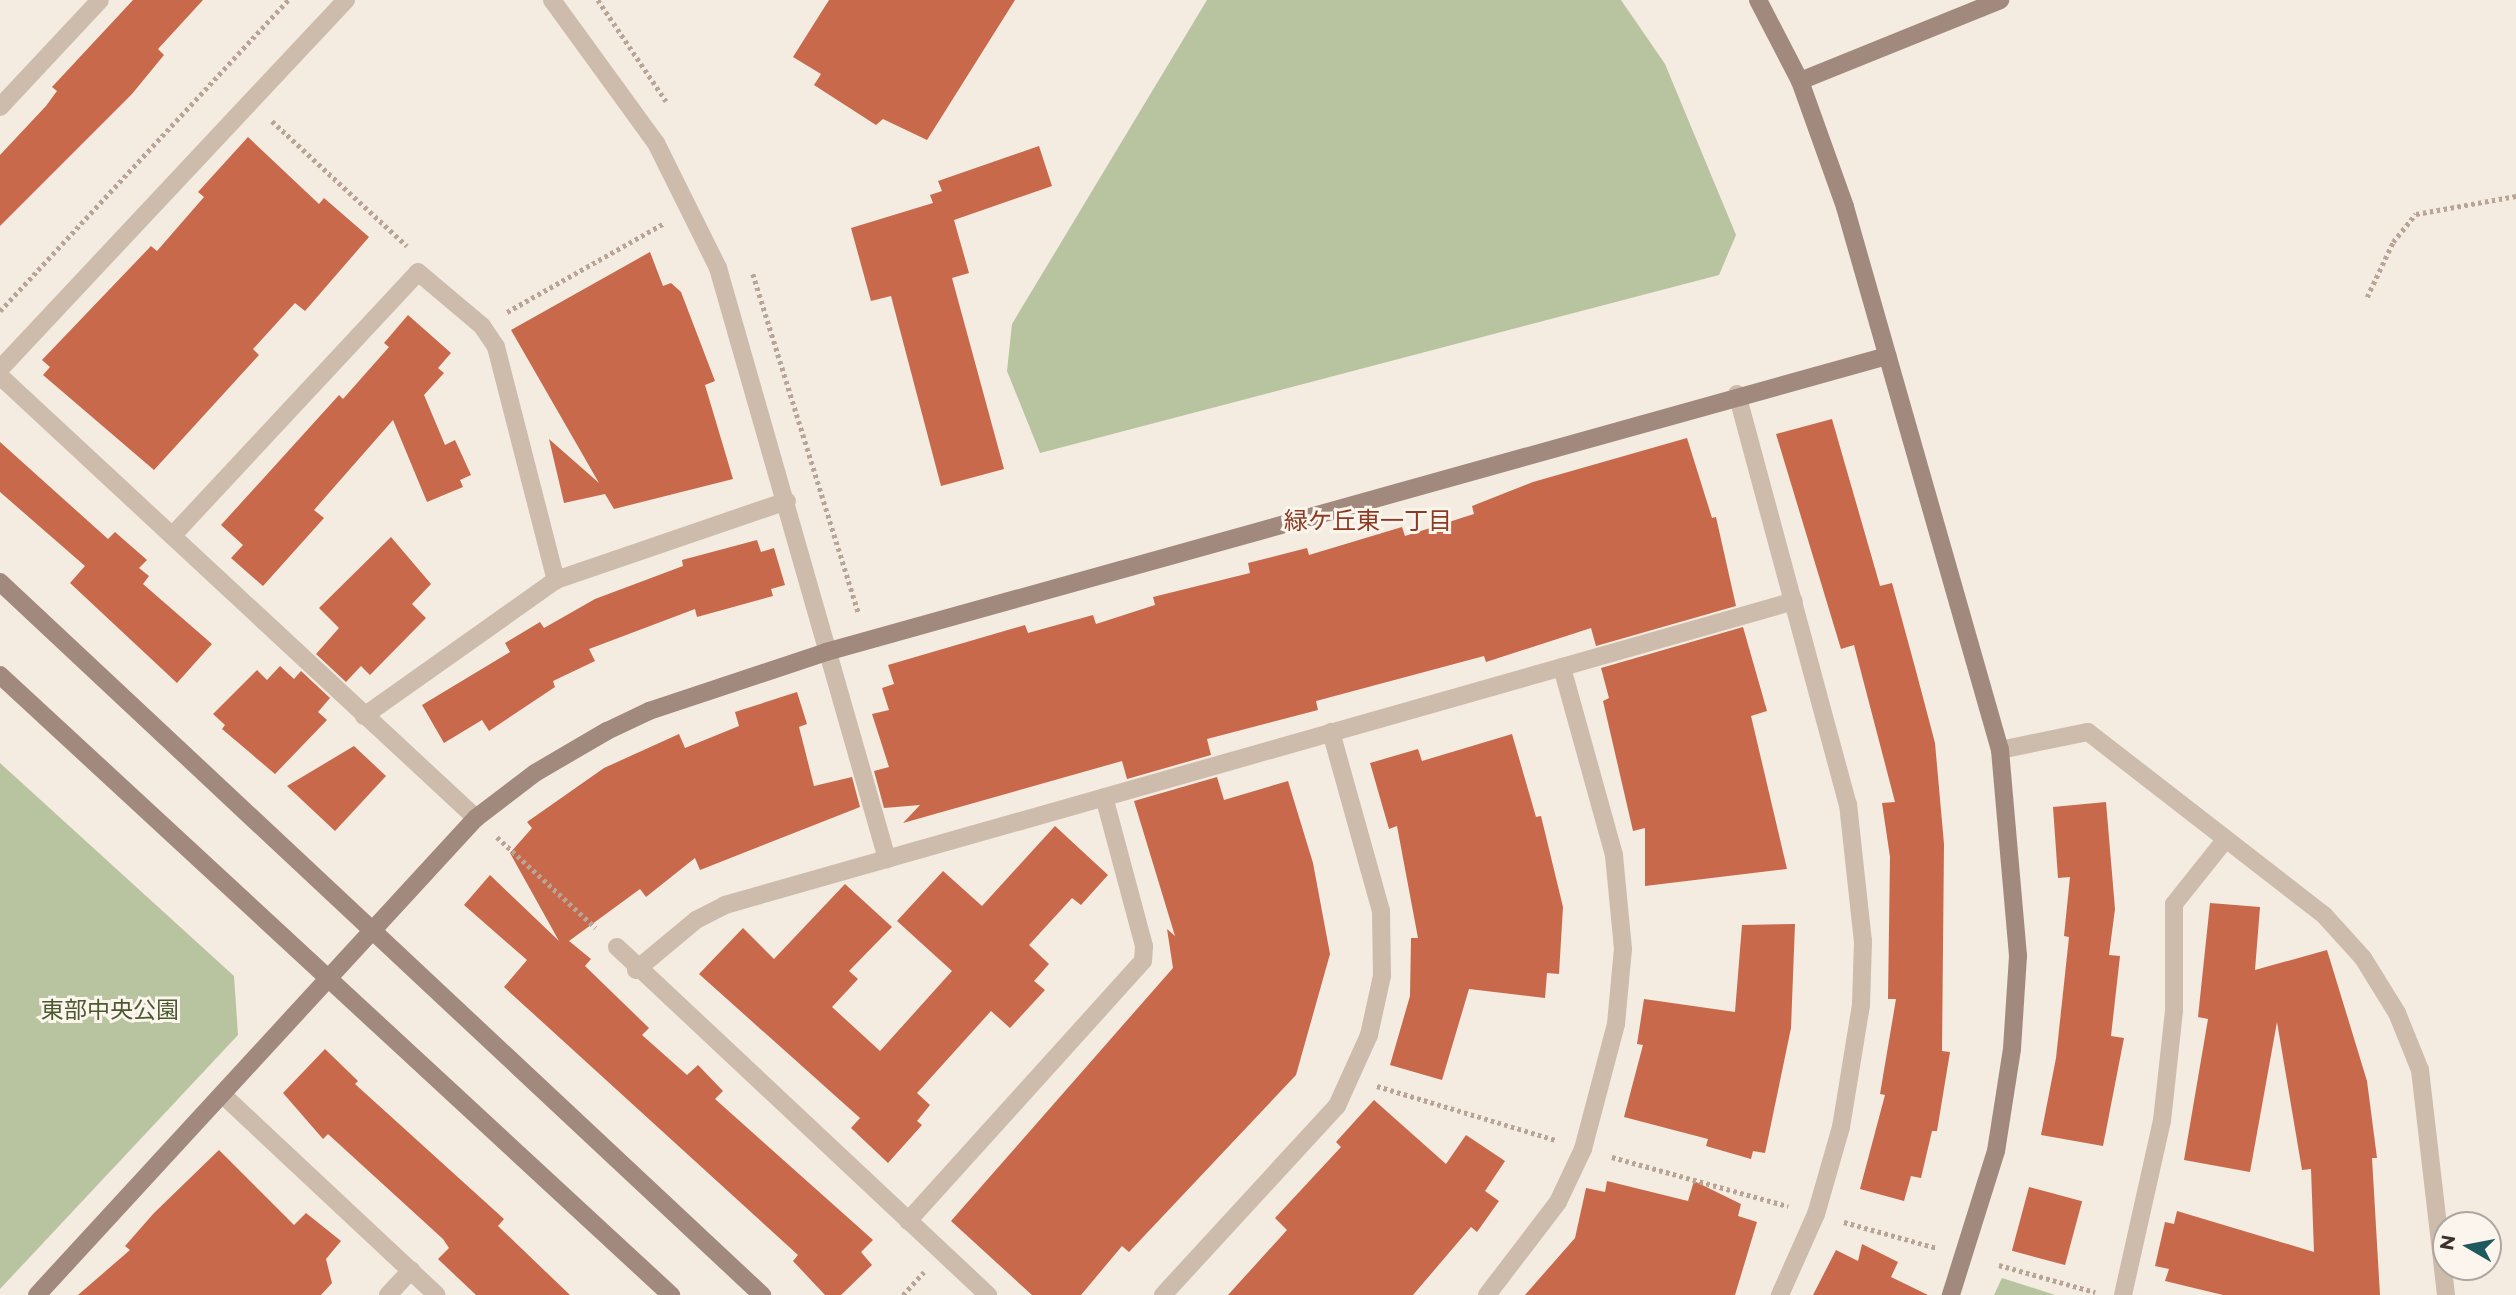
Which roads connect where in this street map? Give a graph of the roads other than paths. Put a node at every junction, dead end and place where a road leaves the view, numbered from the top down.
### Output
1 (100, 0) edge
2 (346, 0) edge
3 (552, 0) edge
4 (1758, 0) edge
5 (2000, 0) edge
6 (1800, 81) junction
7 (0, 107) edge
8 (1887, 355) junction
9 (0, 369) edge
10 (0, 376) edge
11 (1737, 394) junction
12 (787, 501) junction
13 (173, 535) junction
14 (556, 580) junction
15 (0, 582) edge
16 (1794, 600) junction
17 (826, 652) junction
18 (1562, 667) junction
19 (0, 675) edge
20 (364, 716) junction
21 (1331, 732) junction
22 (2000, 750) junction
23 (1104, 797) junction
24 (476, 818) junction
25 (2225, 840) junction
26 (887, 859) junction
27 (372, 931) junction
28 (617, 947) road end
29 (636, 970) junction
30 (328, 980) junction
31 (224, 1096) junction
32 (908, 1221) junction
33 (411, 1270) junction
34 (37, 1295) edge
35 (388, 1295) edge
36 (438, 1295) edge
37 (671, 1295) edge
38 (762, 1295) edge
39 (988, 1295) edge
40 (1163, 1295) edge
41 (1487, 1295) edge
42 (1780, 1295) edge
43 (1951, 1295) edge
44 (2121, 1295) edge
45 (2446, 1295) edge

1 - 7 street
2 - 9 street
3 - 12 street
4 - 6 street
5 - 6 street
6 - 8 street
8 - 11 street
8 - 22 street
10 - 13 street
11 - 16 street
11 - 17 street
12 - 14 street
12 - 17 street
13 - 14 street
13 - 20 street
14 - 20 street
15 - 27 street
16 - 18 street
16 - 42 street
17 - 24 street
17 - 26 street
18 - 21 street
18 - 41 street
19 - 30 street
20 - 24 street
21 - 23 street
21 - 40 street
22 - 25 street
22 - 43 street
23 - 26 street
23 - 32 street
24 - 27 street
25 - 44 street
25 - 45 street
26 - 29 street
27 - 30 street
27 - 38 street
28 - 29 street
29 - 32 street
30 - 31 street
30 - 37 street
31 - 33 street
31 - 34 street
32 - 39 street
33 - 35 street
33 - 36 street

